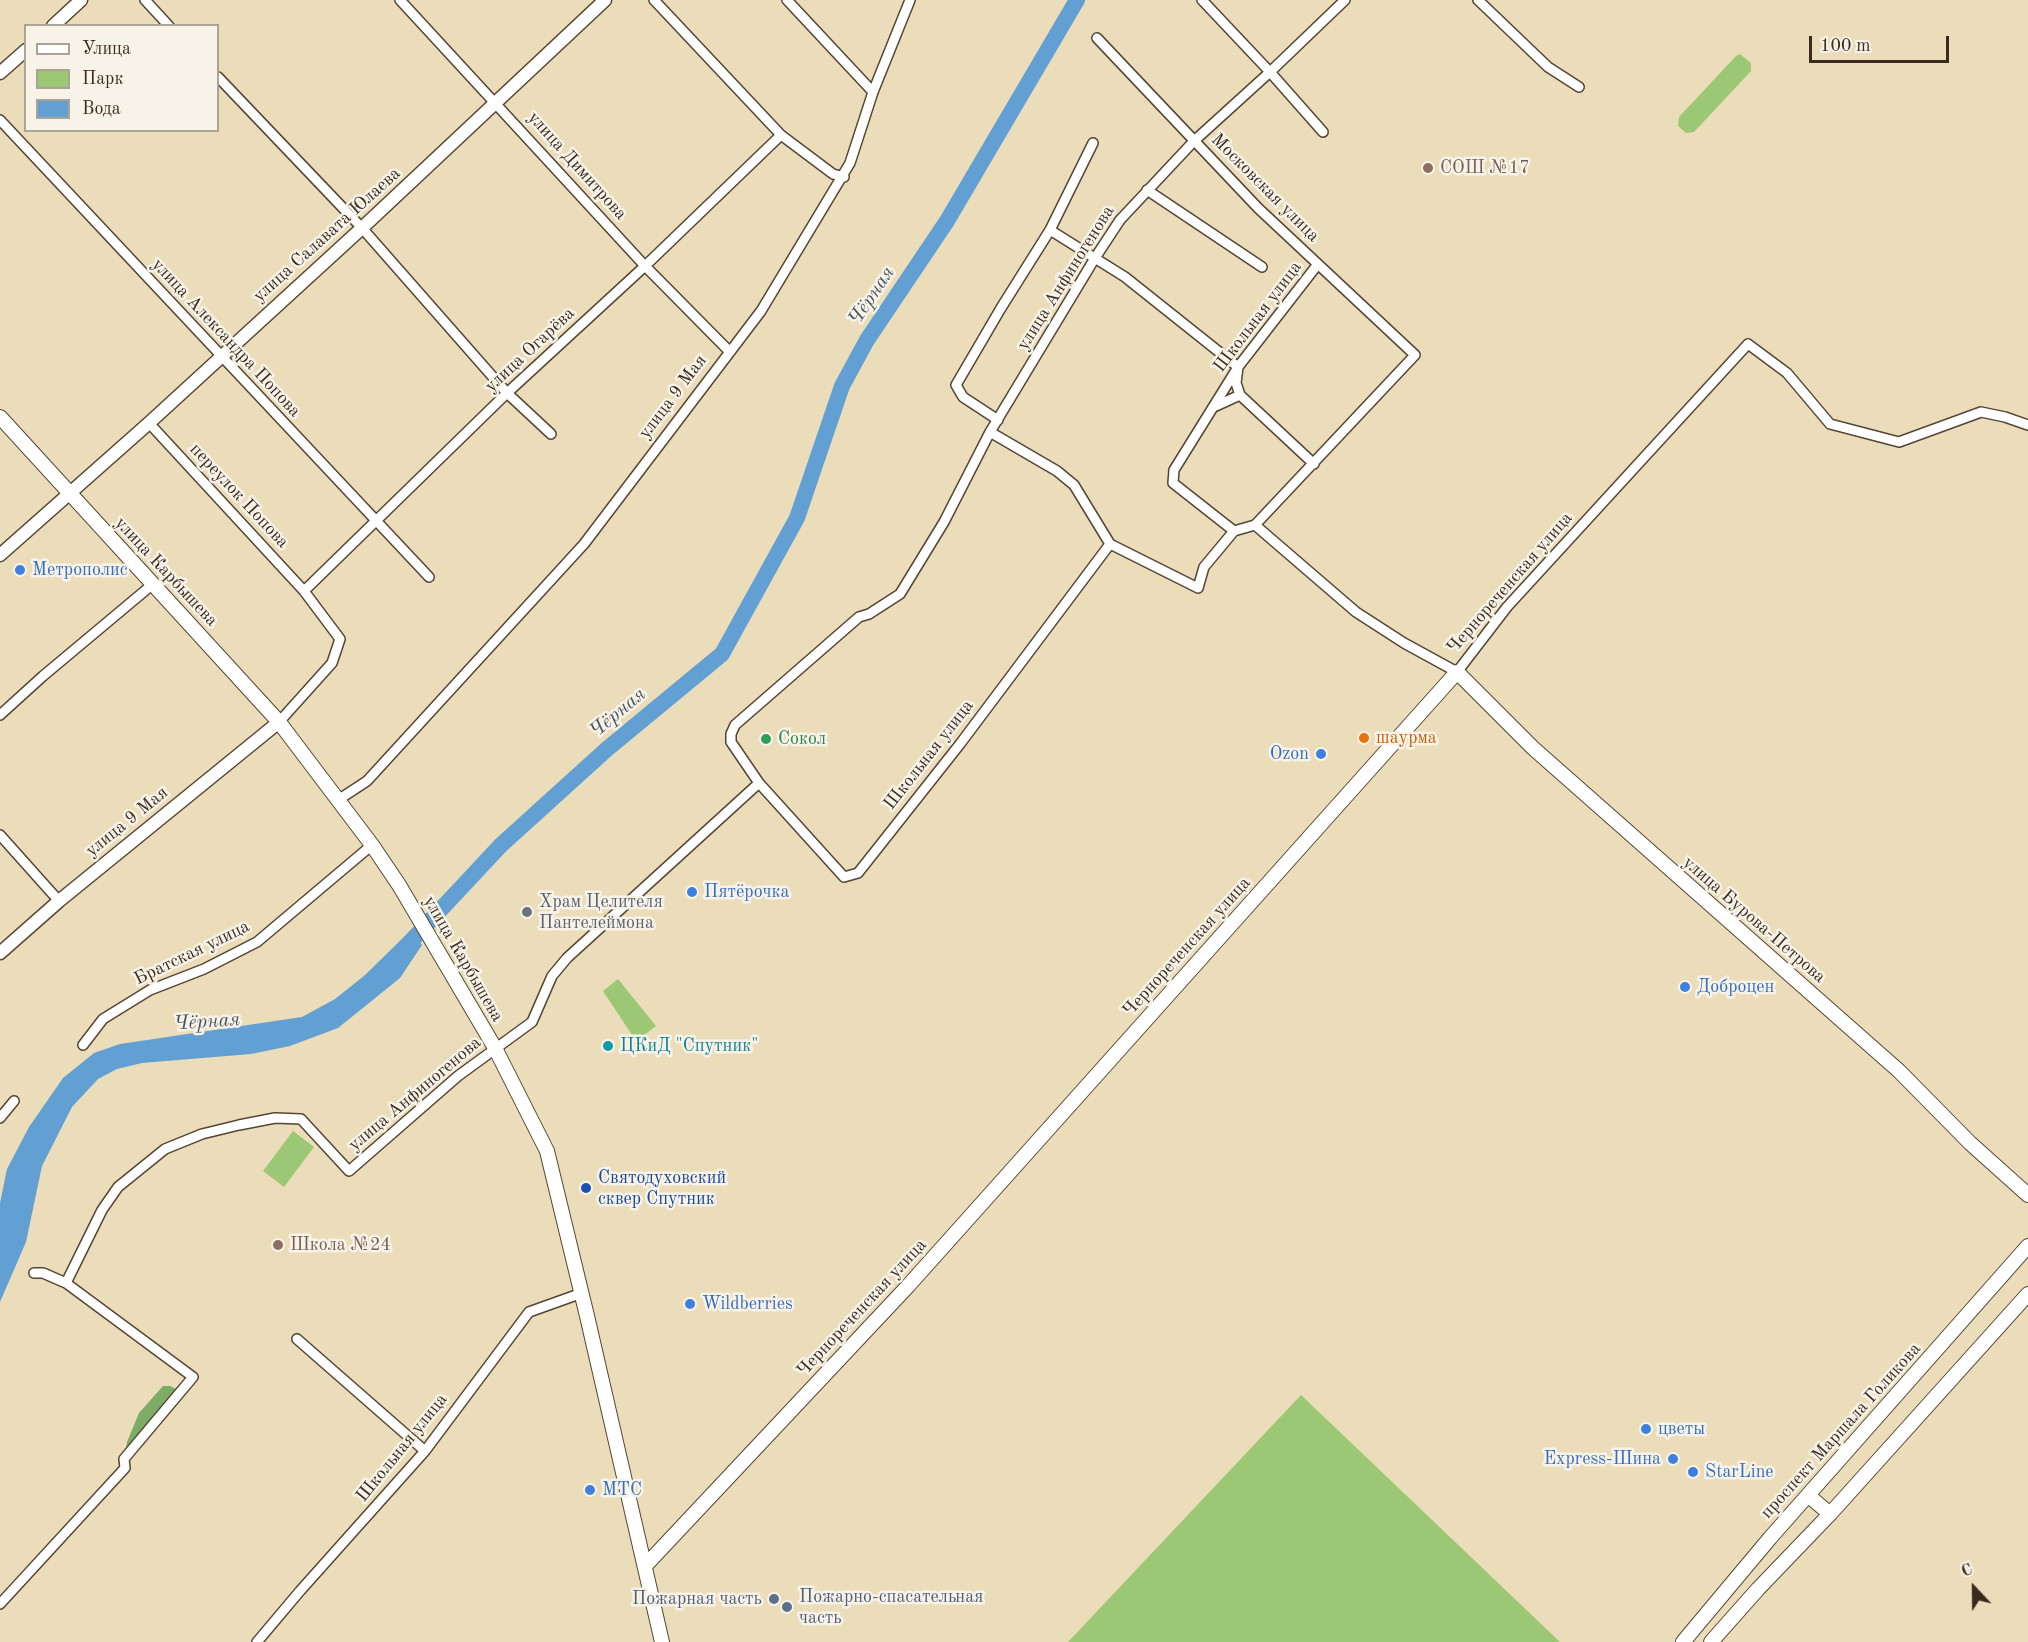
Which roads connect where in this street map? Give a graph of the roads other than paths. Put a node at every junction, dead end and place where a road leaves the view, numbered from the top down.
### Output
1 (81, 0) edge
2 (145, 0) edge
3 (400, 0) edge
4 (605, 0) edge
5 (654, 0) edge
6 (787, 0) edge
7 (910, 0) edge
8 (1202, 0) edge
9 (1345, 0) edge
10 (1478, 0) edge
11 (54, 24) edge
12 (167, 24) edge
13 (1097, 38) dead end
14 (24, 52) edge
15 (1270, 72) junction
16 (0, 73) edge
17 (219, 78) edge
18 (1579, 87) dead end
19 (873, 92) junction
20 (497, 102) junction
21 (0, 120) edge
22 (1323, 132) dead end
23 (781, 135) junction
24 (1194, 141) junction
25 (1093, 143) dead end
26 (844, 177) junction
27 (1147, 190) junction
28 (362, 228) junction
29 (1050, 230) junction
30 (1095, 258) junction
31 (1318, 264) junction
32 (645, 266) junction
33 (1262, 267) dead end
34 (730, 352) junction
35 (220, 357) junction
36 (1238, 367) junction
37 (507, 393) junction
38 (1240, 395) junction
39 (1216, 406) junction
40 (0, 417) edge
41 (998, 420) junction
42 (149, 423) junction
43 (2028, 425) edge
44 (990, 432) junction
45 (551, 434) dead end
46 (1314, 464) junction
47 (70, 494) junction
48 (375, 521) junction
49 (1255, 525) junction
50 (1234, 531) junction
51 (1110, 544) junction
52 (0, 555) edge
53 (429, 577) dead end
54 (153, 584) junction
55 (304, 591) junction
56 (869, 614) junction
57 (865, 624) dead end
58 (1457, 672) junction
59 (0, 715) edge
60 (279, 722) junction
61 (759, 783) junction
62 (338, 800) junction
63 (0, 835) edge
64 (372, 845) junction
65 (59, 901) junction
66 (0, 953) edge
67 (83, 1045) dead end
68 (495, 1048) junction
69 (14, 1101) dead end
70 (0, 1118) edge
71 (2028, 1195) edge
72 (2028, 1246) edge
73 (34, 1273) dead end
74 (66, 1283) junction
75 (582, 1293) junction
76 (2028, 1294) edge
77 (297, 1339) dead end
78 (425, 1451) junction
79 (1809, 1496) junction
80 (1830, 1514) junction
81 (645, 1566) junction
82 (0, 1604) edge
83 (257, 1642) edge
84 (662, 1642) edge
85 (1683, 1642) edge
86 (1711, 1642) edge

1 - 11 street
2 - 12 street
3 - 20 street, улица Димитрова
4 - 20 street, улица Салавата Юлаева
5 - 23 street
6 - 19 street
7 - 19 street, улица 9 Мая
8 - 15 street
9 - 15 street, улица Анфиногенова
10 - 18 street
13 - 24 street, Московская улица
14 - 16 street
15 - 22 street
15 - 24 street, улица Анфиногенова
17 - 28 street
19 - 26 street, улица 9 Мая
20 - 28 street, улица Салавата Юлаева
20 - 32 street, улица Димитрова
21 - 35 street, улица Александра Попова
23 - 26 street
23 - 32 street, улица Огарёва
24 - 27 street, улица Анфиногенова
24 - 31 street, Московская улица
25 - 29 street
26 - 34 street, улица 9 Мая
27 - 30 street, улица Анфиногенова
27 - 33 street
28 - 35 street, улица Салавата Юлаева
28 - 37 street
29 - 30 street
29 - 41 street
30 - 36 street
30 - 41 street, улица Анфиногенова
31 - 36 street, Школьная улица
31 - 46 street, Московская улица
32 - 34 street, улица Димитрова
32 - 37 street, улица Огарёва
34 - 62 street, улица 9 Мая
35 - 42 street, улица Салавата Юлаева
35 - 48 street, улица Александра Попова
36 - 38 street
36 - 39 street, Школьная улица
37 - 45 street
37 - 48 street, улица Огарёва
38 - 39 street
38 - 46 street
39 - 50 street, Школьная улица
40 - 47 main road, улица Карбышева
41 - 44 street, улица Анфиногенова
42 - 47 street, улица Салавата Юлаева
42 - 55 street, переулок Попова
43 - 58 street, Чернореченская улица
44 - 51 street
44 - 56 street, улица Анфиногенова
46 - 49 street
47 - 52 street, улица Салавата Юлаева
47 - 54 main road, улица Карбышева
48 - 53 street, улица Александра Попова
48 - 55 street, улица Огарёва
49 - 50 street
49 - 58 street
50 - 51 street
51 - 61 street, Школьная улица
54 - 59 street
54 - 60 main road, улица Карбышева
55 - 60 street, переулок Попова
56 - 57 street
56 - 61 street, улица Анфиногенова
58 - 71 main road, улица Бурова-Петрова
58 - 81 main road, Чернореченская улица
60 - 62 main road, улица Карбышева
60 - 65 street, улица 9 Мая
61 - 68 street, улица Анфиногенова
62 - 64 main road, улица Карбышева
63 - 65 street
64 - 67 street, Братская улица
64 - 68 main road, улица Карбышева
65 - 66 street, улица 9 Мая
68 - 74 street, улица Анфиногенова
68 - 75 main road, улица Карбышева
69 - 70 street
72 - 79 main road, проспект Маршала Голикова
73 - 74 street
74 - 82 street
75 - 78 street, Школьная улица
75 - 81 main road, улица Карбышева
76 - 80 main road
77 - 78 street
78 - 83 street, Школьная улица
79 - 80 main road
79 - 85 main road, проспект Маршала Голикова
80 - 86 main road
81 - 84 main road, улица Карбышева

